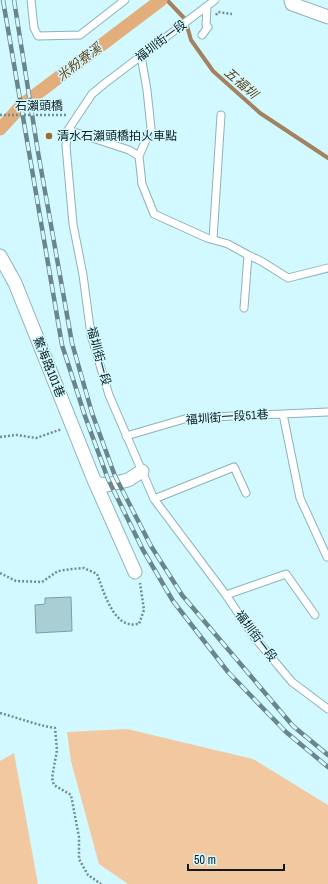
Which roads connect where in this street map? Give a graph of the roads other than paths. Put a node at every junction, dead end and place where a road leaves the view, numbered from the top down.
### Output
1 (31, 0) edge
2 (125, 0) edge
3 (215, 0) edge
4 (291, 0) edge
5 (207, 7) junction
6 (328, 17) edge
7 (202, 35) dead end
8 (141, 56) junction
9 (221, 115) dead end
10 (68, 130) junction
11 (139, 156) junction
12 (213, 239) junction
13 (248, 255) junction
14 (0, 256) edge
15 (328, 268) edge
16 (244, 308) dead end
17 (328, 412) edge
18 (283, 414) junction
19 (126, 436) junction
20 (142, 471) junction
21 (94, 480) junction
22 (246, 493) dead end
23 (154, 499) junction
24 (327, 556) edge
25 (135, 572) road end
26 (226, 595) junction
27 (315, 614) dead end
28 (328, 709) edge

1 - 2 lane
3 - 5 lane, 福圳街一段
4 - 6 street
5 - 7 lane
5 - 8 lane, 福圳街一段
8 - 10 lane, 福圳街一段
8 - 11 lane
9 - 12 lane
10 - 11 lane
10 - 19 lane, 福圳街一段
11 - 12 lane
12 - 13 lane
13 - 15 lane
13 - 16 lane
14 - 21 street, 鰲海路101巷
17 - 18 lane, 福圳街一段51巷
18 - 19 lane, 福圳街一段51巷
18 - 24 lane, 福圳街一段51巷
19 - 20 lane, 福圳街一段
20 - 21 street
20 - 23 lane, 福圳街一段
21 - 25 street, 鰲海路101巷
22 - 23 lane
23 - 26 lane, 福圳街一段
26 - 27 lane
26 - 28 lane, 福圳街一段

